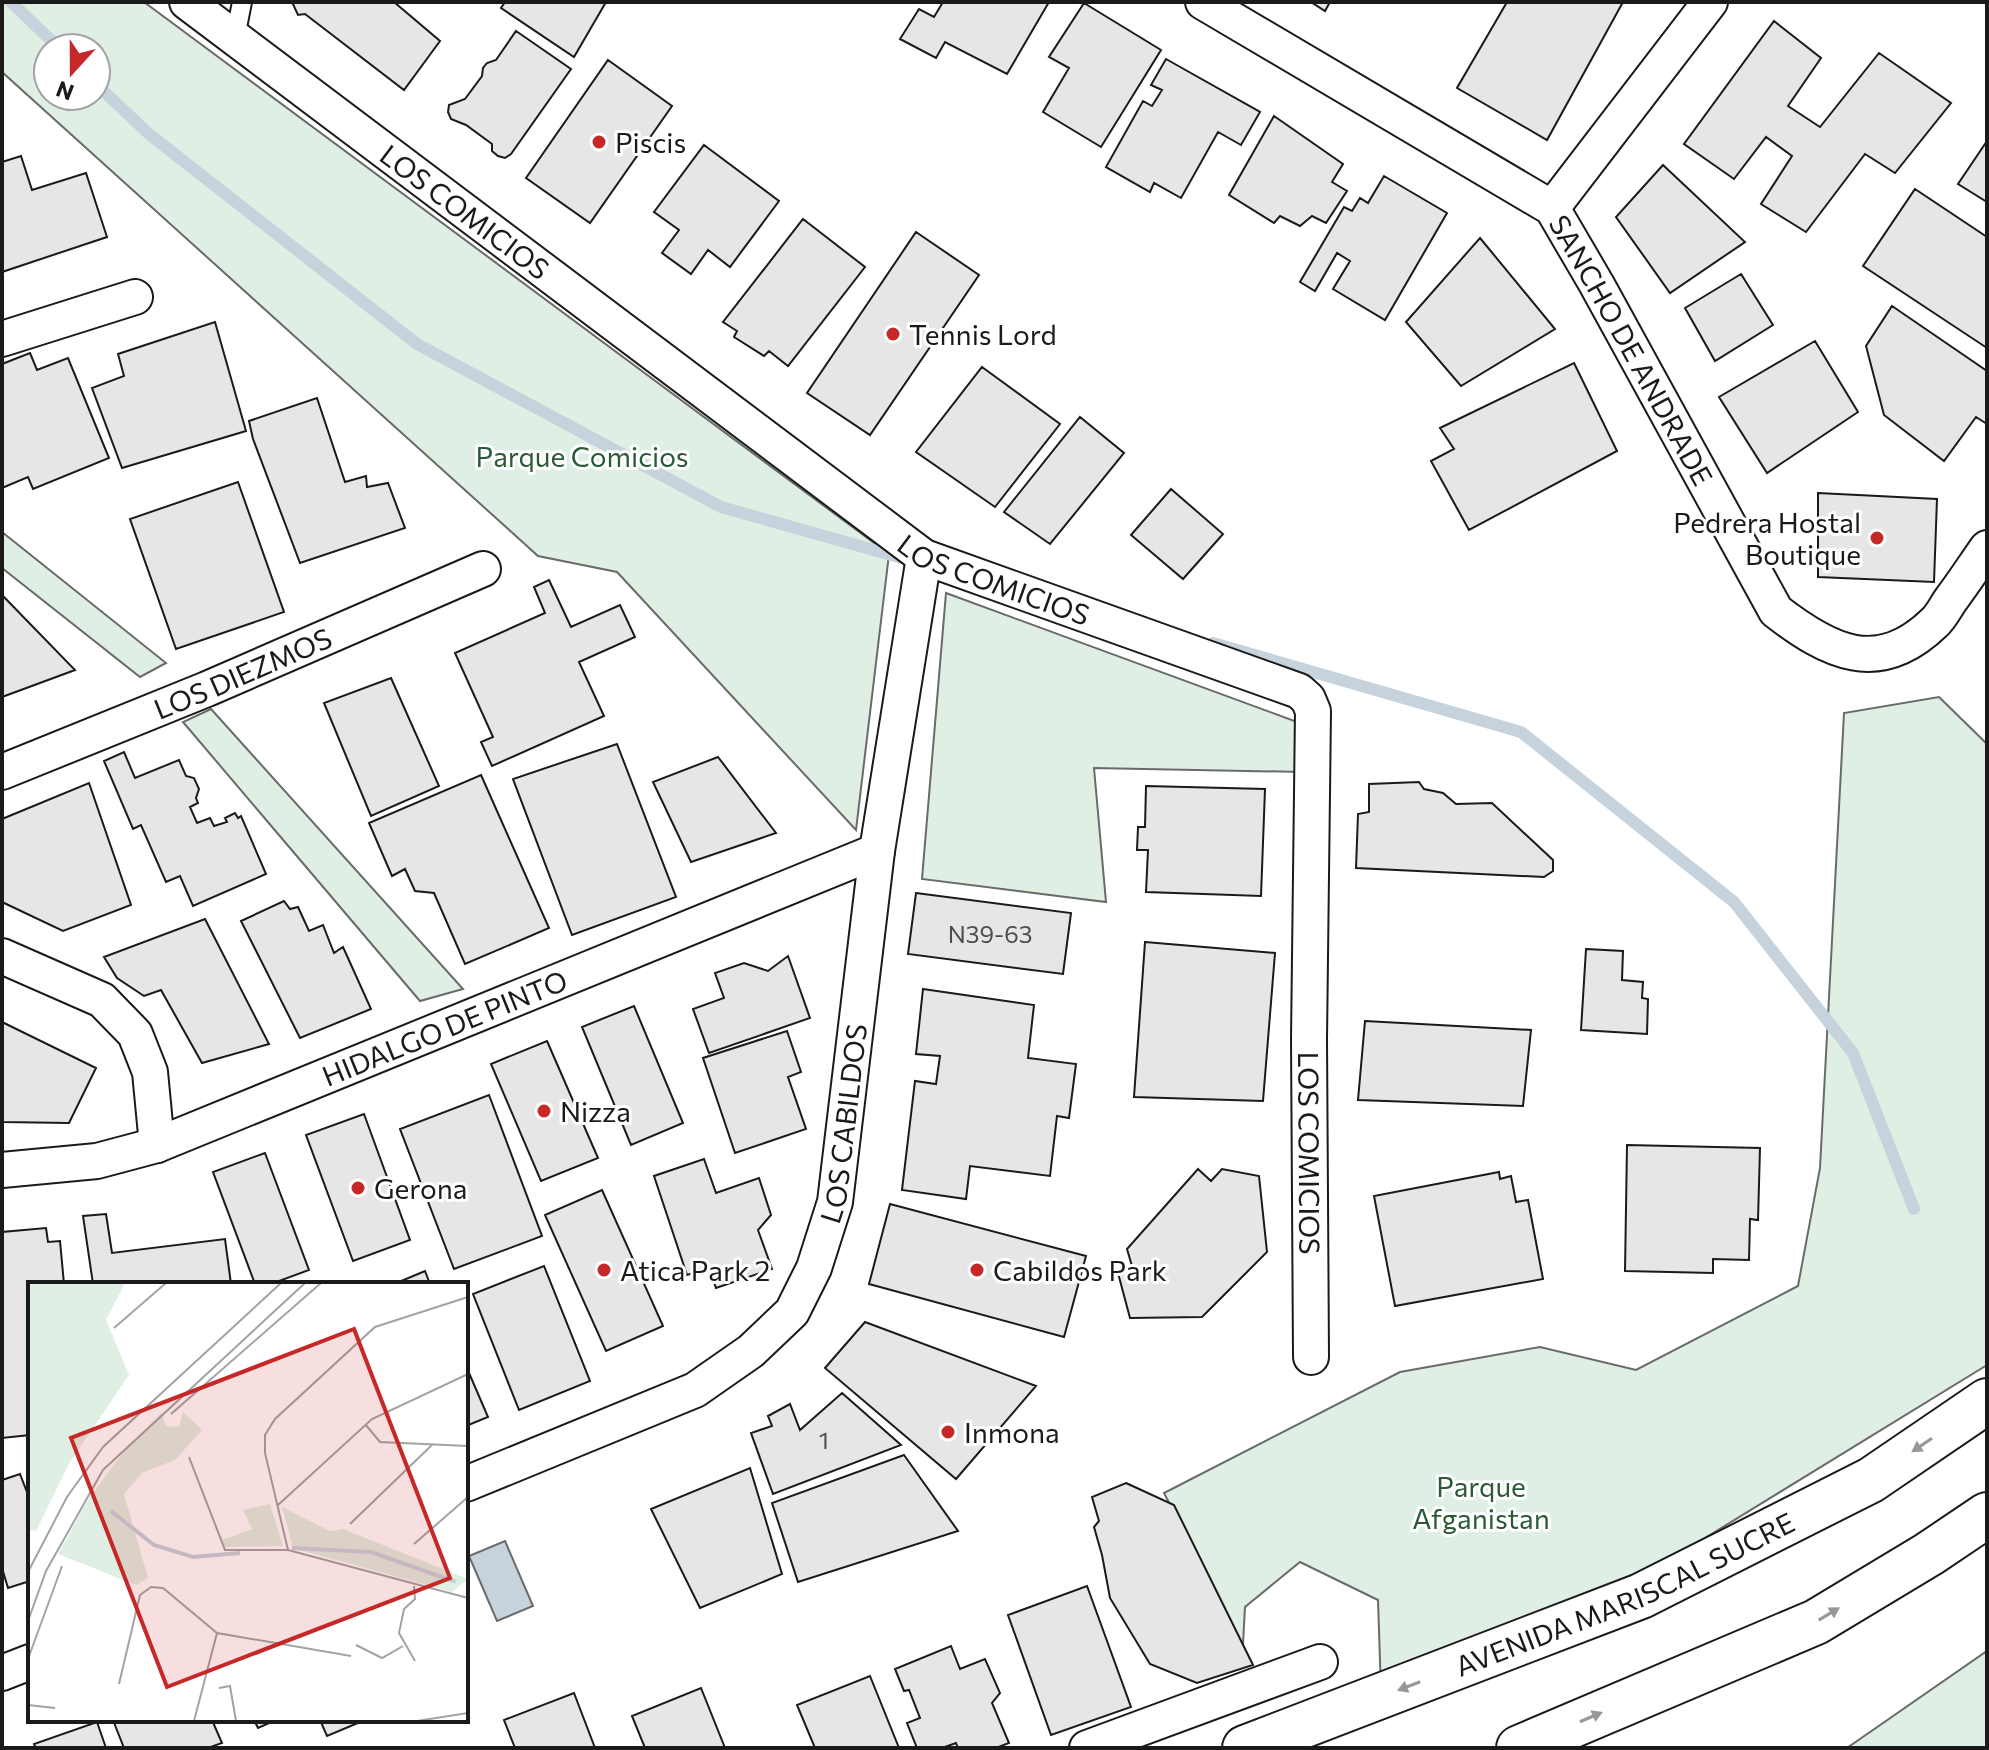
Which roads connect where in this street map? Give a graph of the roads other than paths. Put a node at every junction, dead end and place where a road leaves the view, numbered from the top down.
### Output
1 (187, 2) edge
2 (242, 2) edge
3 (1203, 2) edge
4 (1710, 2) edge
5 (235, 38) junction
6 (1552, 208) junction
7 (135, 297) dead end
8 (2, 339) edge
9 (1987, 548) edge
10 (924, 557) junction
11 (483, 569) dead end
12 (2, 772) edge
13 (877, 851) junction
14 (2, 956) edge
15 (157, 1145) junction
16 (2, 1170) edge
17 (1311, 1357) dead end
18 (1987, 1401) edge
19 (468, 1483) edge
20 (1987, 1515) edge
21 (1320, 1662) dead end
22 (28, 1663) edge
23 (2, 1673) edge
24 (1087, 1748) edge
25 (1245, 1748) edge
26 (1519, 1748) edge

1 - 5 street, LOS COMICIOS
2 - 5 lane
3 - 6 street, SANCHO DE ANDRADE
4 - 6 street
5 - 10 street, LOS COMICIOS
6 - 9 street, SANCHO DE ANDRADE
7 - 8 street
10 - 13 street, LOS CABILDOS
10 - 17 street, LOS COMICIOS
11 - 12 street, LOS DIEZMOS
13 - 15 street, HIDALGO DE PINTO
13 - 19 street, LOS CABILDOS
14 - 15 street
15 - 16 street, HIDALGO DE PINTO
18 -> 25 main road, AVENIDA MARISCAL SUCRE
26 -> 20 main road
21 - 24 street
22 - 23 street

